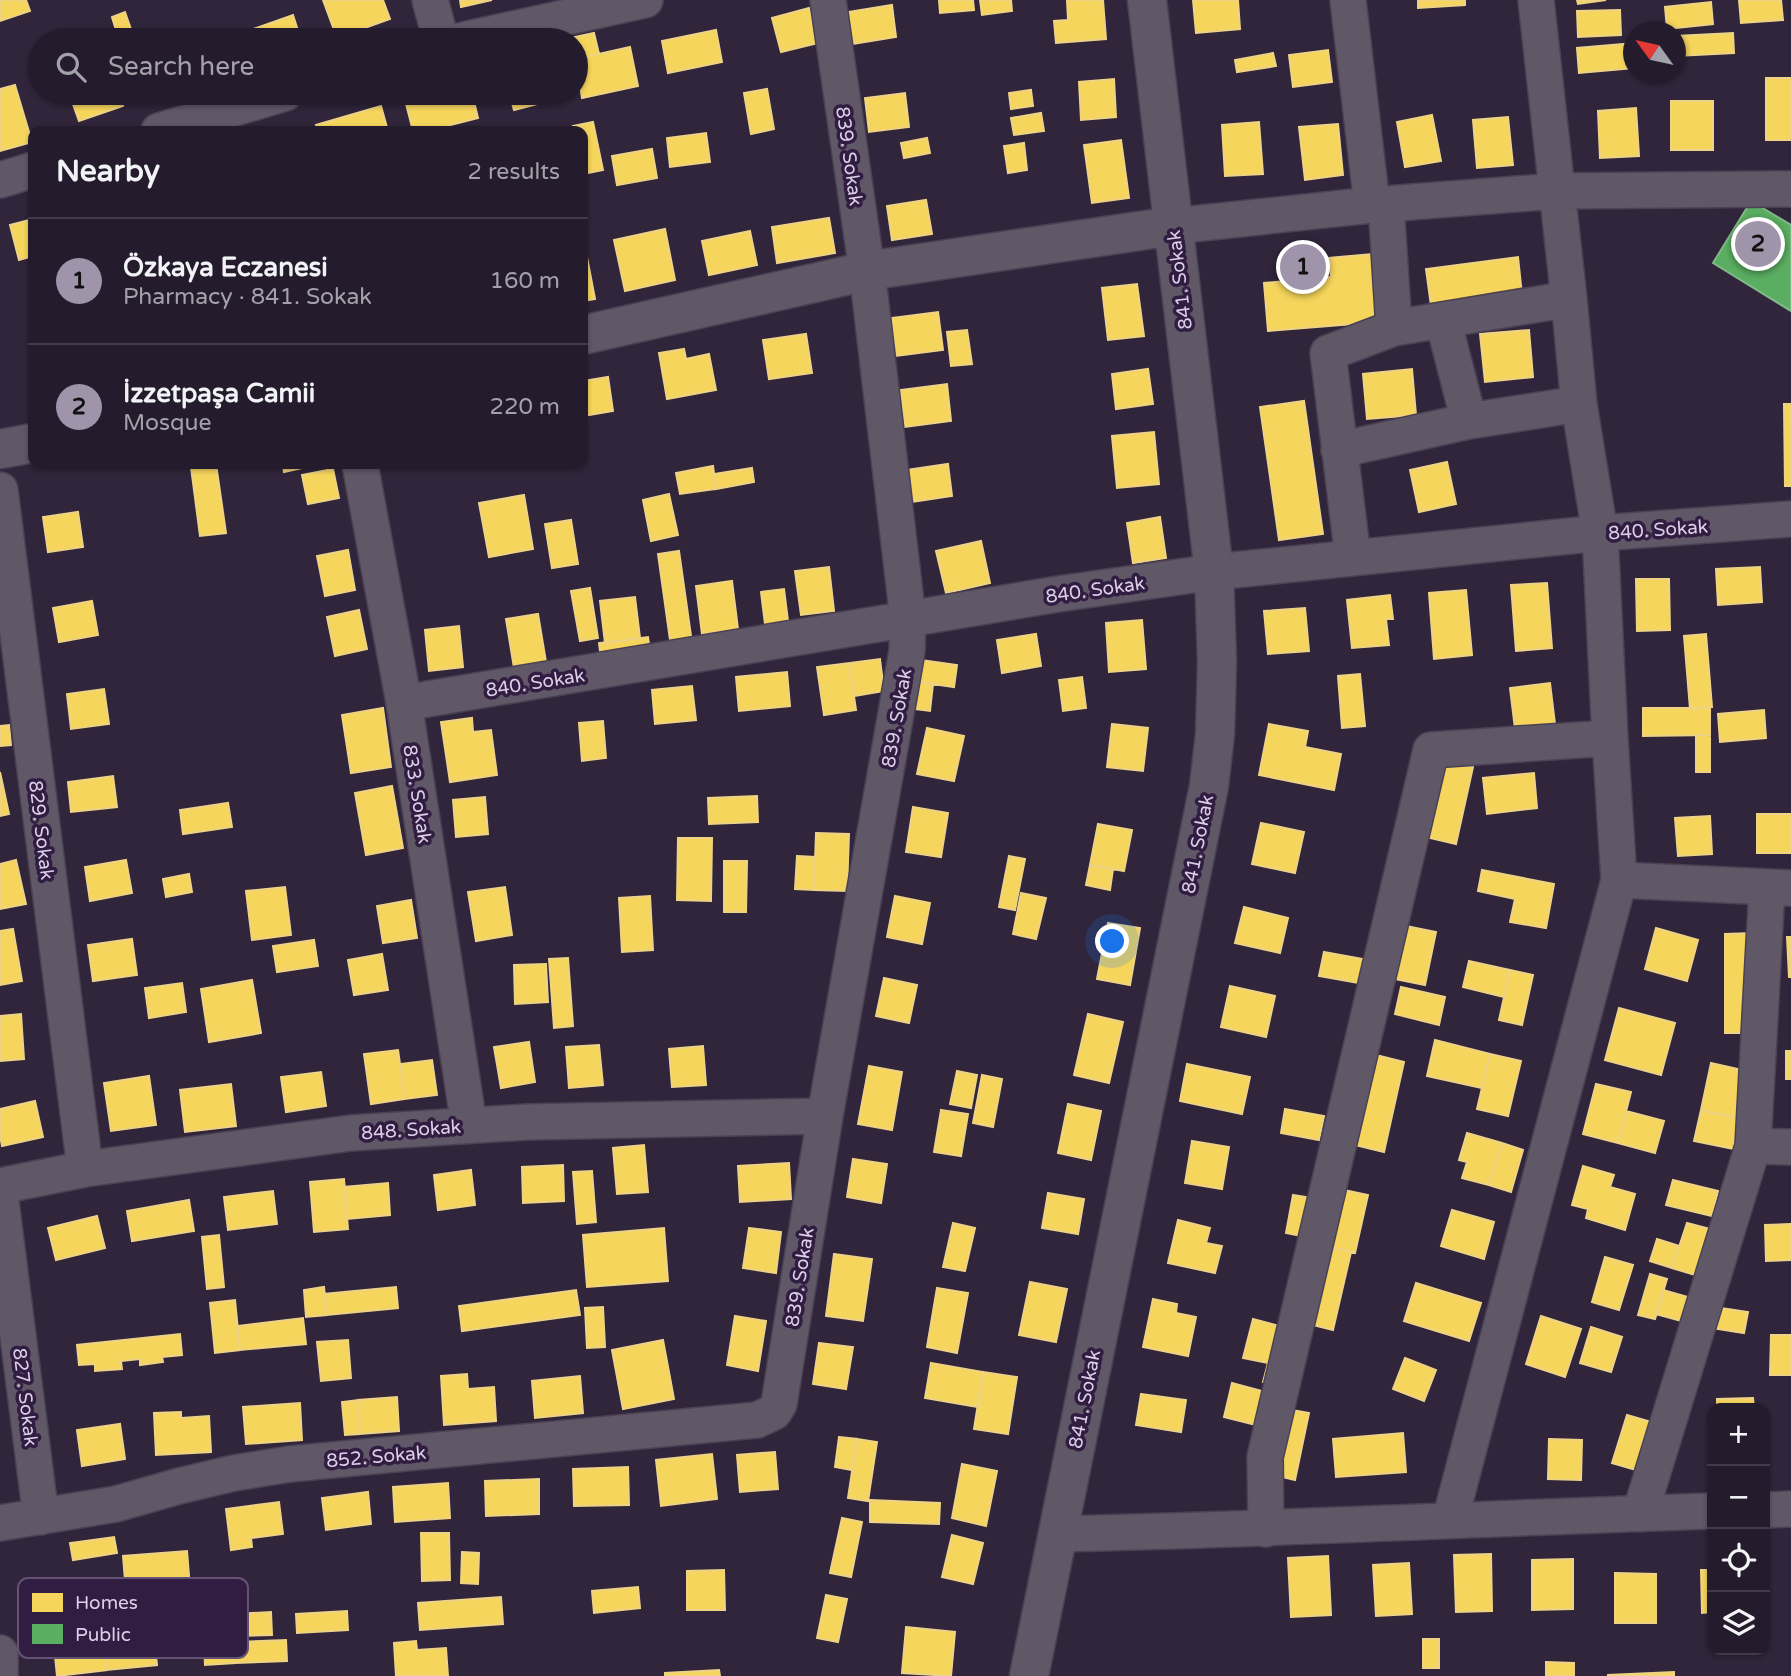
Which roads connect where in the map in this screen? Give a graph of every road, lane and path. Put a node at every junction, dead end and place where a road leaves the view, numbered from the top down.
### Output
1 (430, 0) edge
2 (645, 0) edge
3 (828, 0) edge
4 (1147, 0) edge
5 (1348, 0) edge
6 (1536, 0) edge
7 (438, 28) edge
8 (518, 28) edge
9 (245, 105) edge
10 (176, 126) edge
11 (28, 172) edge
12 (0, 180) edge
13 (1791, 189) edge
14 (1556, 191) junction
15 (1379, 204) junction
16 (1173, 226) junction
17 (867, 271) junction
18 (1569, 299) junction
19 (1443, 320) junction
20 (1394, 328) junction
21 (588, 333) edge
22 (1578, 404) junction
23 (1469, 421) junction
24 (28, 444) edge
25 (0, 449) edge
26 (1339, 450) junction
27 (361, 469) edge
28 (0, 490) edge
29 (1791, 519) edge
30 (1600, 533) junction
31 (1353, 558) junction
32 (1214, 572) junction
33 (908, 619) junction
34 (404, 704) junction
35 (1610, 738) junction
36 (1619, 880) junction
37 (1779, 888) edge
38 (825, 1116) junction
39 (469, 1125) junction
40 (1753, 1146) junction
41 (1791, 1147) edge
42 (85, 1169) junction
43 (0, 1186) edge
44 (0, 1194) edge
45 (757, 1420) joint
46 (1791, 1509) edge
47 (1770, 1510) edge
48 (1707, 1511) edge
49 (1640, 1514) junction
50 (41, 1517) junction
51 (1450, 1520) junction
52 (0, 1522) edge
53 (1266, 1529) junction
54 (1057, 1534) junction
55 (0, 1653) edge
56 (0, 1676) edge
57 (1028, 1676) edge

1 - 7 street
2 - 8 street
3 - 17 street, 839. Sokak
4 - 16 street, 841. Sokak
5 - 15 street
6 - 14 street
9 - 10 street
11 - 12 street
13 - 14 street
14 - 15 street
14 - 18 street
15 - 16 street
15 - 20 street
16 - 17 street
16 - 32 street, 841. Sokak
17 - 21 street
17 - 33 street, 839. Sokak
18 - 19 street
18 - 22 street
19 - 20 street
19 - 23 street
20 - 26 street
22 - 23 street
22 - 30 street
23 - 26 street
24 - 25 street
26 - 31 street
27 - 34 street, 833. Sokak
28 - 42 street, 829. Sokak
29 - 30 street, 840. Sokak
30 - 31 street, 840. Sokak
30 - 35 street
31 - 32 street, 840. Sokak
32 - 33 street, 840. Sokak
32 - 54 street, 841. Sokak
33 - 34 street, 840. Sokak
33 - 38 street, 839. Sokak
34 - 39 street, 833. Sokak
35 - 36 street
35 - 53 street
36 - 37 street
36 - 51 street
37 - 40 street
38 - 39 street, 848. Sokak
38 - 45 street, 839. Sokak
39 - 42 street, 848. Sokak
40 - 41 street
40 - 49 street
42 - 43 street, 848. Sokak
44 - 50 street, 827. Sokak
45 - 50 street, 852. Sokak
46 - 47 street
48 - 49 street
49 - 51 street
50 - 52 street, 852. Sokak
51 - 53 street
53 - 54 street
54 - 57 street, 841. Sokak
55 - 56 street

